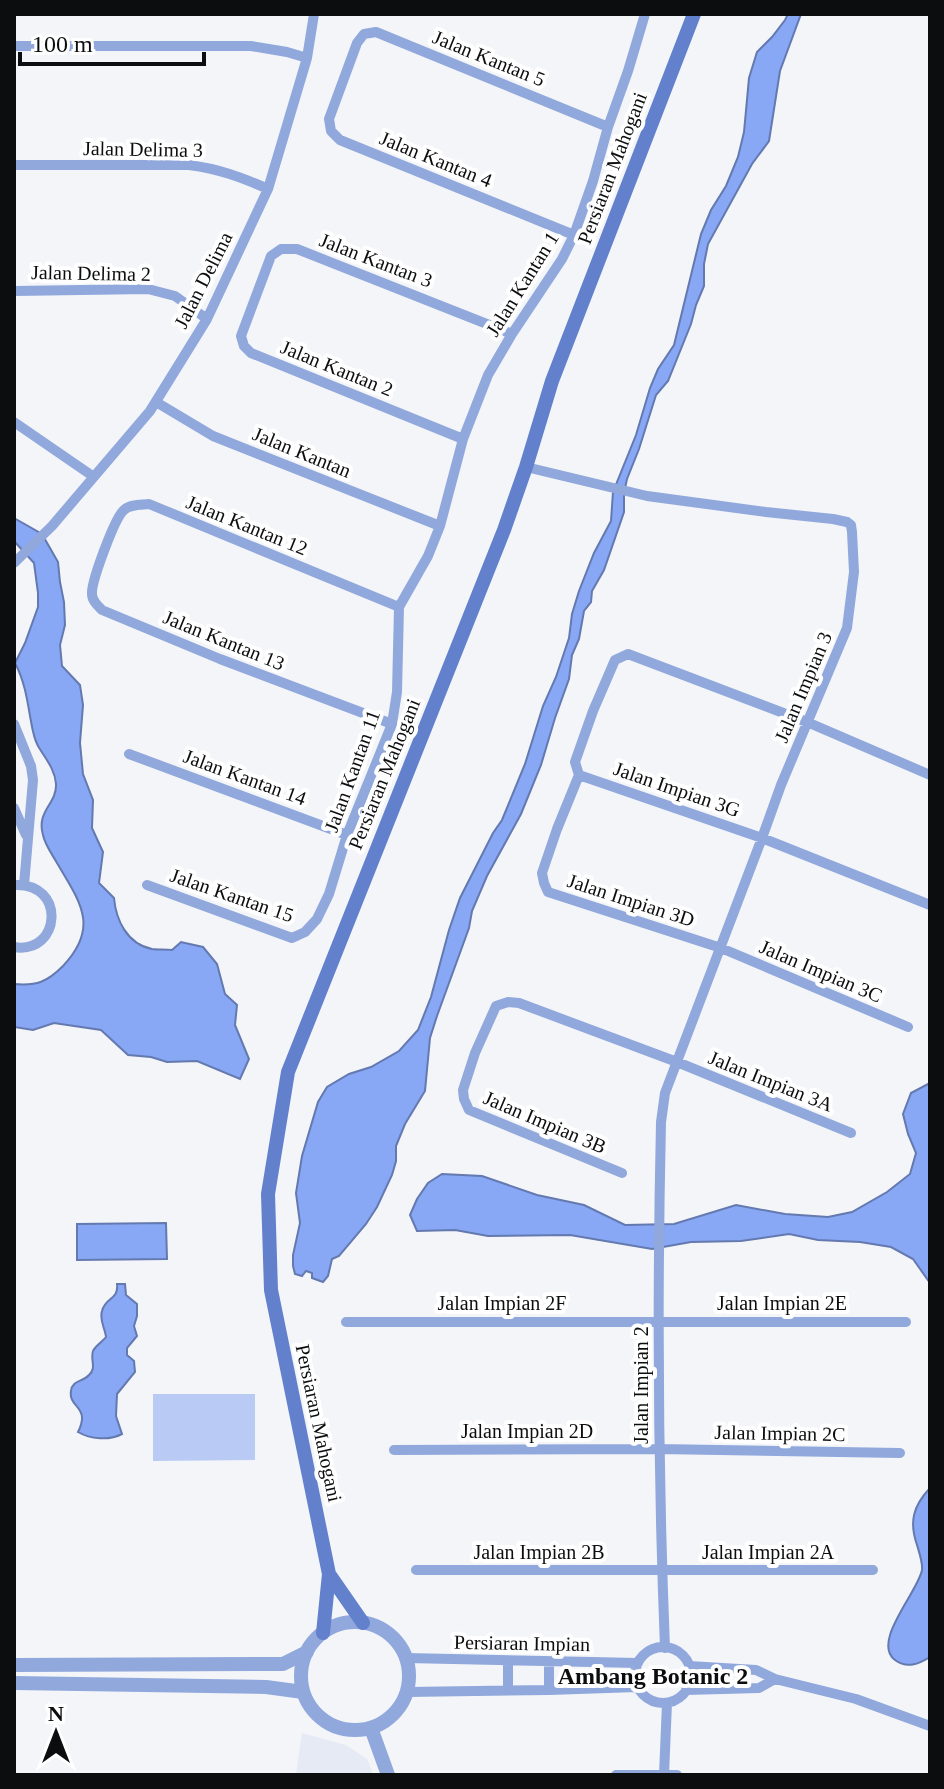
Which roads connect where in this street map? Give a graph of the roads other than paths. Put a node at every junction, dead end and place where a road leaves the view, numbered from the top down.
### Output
1 (314, 14) edge
2 (694, 14) edge
3 (642, 15) edge
4 (14, 46) edge
5 (307, 58) junction
6 (341, 86) joint
7 (608, 127) junction
8 (14, 165) edge
9 (268, 189) junction
10 (574, 235) junction
11 (14, 291) edge
12 (255, 301) joint
13 (207, 319) junction
14 (512, 334) junction
15 (156, 402) junction
16 (14, 422) edge
17 (463, 439) junction
18 (526, 467) junction
19 (94, 477) junction
20 (440, 526) junction
21 (103, 553) joint
22 (16, 562) edge
23 (399, 607) junction
24 (807, 722) junction
25 (14, 724) edge
26 (392, 724) junction
27 (129, 754) dead end
28 (579, 775) junction
29 (930, 775) edge
30 (14, 808) edge
31 (347, 835) junction
32 (27, 837) junction
33 (762, 838) junction
34 (19, 885) edge
35 (147, 885) dead end
36 (930, 905) edge
37 (305, 932) joint
38 (14, 947) edge
39 (721, 948) junction
40 (908, 1027) dead end
41 (677, 1062) junction
42 (661, 1122) joint
43 (851, 1133) dead end
44 (622, 1173) dead end
45 (659, 1321) junction
46 (346, 1322) dead end
47 (906, 1322) dead end
48 (659, 1449) junction
49 (394, 1450) dead end
50 (900, 1453) dead end
51 (416, 1570) dead end
52 (873, 1570) dead end
53 (662, 1571) junction
54 (329, 1574) junction
55 (363, 1623) junction
56 (323, 1633) junction
57 (665, 1648) junction
58 (307, 1652) junction
59 (406, 1658) junction
60 (508, 1661) junction
61 (549, 1662) junction
62 (638, 1663) junction
63 (14, 1665) edge
64 (689, 1666) junction
65 (775, 1679) junction
66 (14, 1683) edge
67 (637, 1687) junction
68 (508, 1690) junction
69 (549, 1690) junction
70 (686, 1690) junction
71 (303, 1692) junction
72 (407, 1692) junction
73 (667, 1703) junction
74 (930, 1726) edge
75 (371, 1728) junction
76 (388, 1775) edge
77 (616, 1775) edge
78 (664, 1775) edge
79 (677, 1775) edge

1 - 5 street, Jalan Delima
2 - 18 main road, Persiaran Mahogani
3 - 7 street, Jalan Kantan 1
4 - 5 street
5 - 9 street, Jalan Delima
6 - 7 street, Jalan Kantan 5
6 - 10 street, Jalan Kantan 4
7 - 10 street, Jalan Kantan 1
8 - 9 street, Jalan Delima 3
9 - 13 street, Jalan Delima
10 - 14 street, Jalan Kantan 1
11 - 13 street, Jalan Delima 2
12 - 14 street, Jalan Kantan 3
12 - 17 street, Jalan Kantan 2
13 - 15 street, Jalan Delima
14 - 17 street, Jalan Kantan 1
15 - 19 street, Jalan Delima
15 - 20 street, Jalan Kantan
16 - 19 street
17 - 20 street, Jalan Kantan 1
18 - 24 street, Jalan Impian 3
18 - 54 main road, Persiaran Mahogani
19 - 22 street, Jalan Delima
20 - 23 street, Jalan Kantan 11
21 - 23 street, Jalan Kantan 12
21 - 26 street, Jalan Kantan 13
23 - 26 street, Jalan Kantan 11
24 - 28 street
24 - 29 street
24 - 33 street, Jalan Impian 3
25 - 32 street
26 - 31 street, Jalan Kantan 11
27 - 31 street, Jalan Kantan 14
28 - 33 street, Jalan Impian 3G
28 - 39 street, Jalan Impian 3D
30 - 32 street
31 - 37 street, Jalan Kantan 11
32 - 34 street
33 - 36 street, Jalan Impian 3G
33 - 39 street, Jalan Impian 3
34 - 38 street
35 - 37 street, Jalan Kantan 15
39 - 40 street, Jalan Impian 3C
39 - 41 street, Jalan Impian 3
41 - 42 street, Jalan Impian 3
41 - 43 street, Jalan Impian 3A
41 - 44 street, Jalan Impian 3B
42 - 45 street, Jalan Impian 2
45 - 46 street, Jalan Impian 2F
45 - 47 street, Jalan Impian 2E
45 - 48 street, Jalan Impian 2
48 - 49 street, Jalan Impian 2D
48 - 50 street, Jalan Impian 2C
48 - 53 street, Jalan Impian 2
51 - 53 street, Jalan Impian 2B
52 - 53 street, Jalan Impian 2A
53 - 57 street, Jalan Impian 2
54 - 55 main road
54 - 56 main road
55 - 56 street
55 - 59 street
56 - 58 street
57 - 62 street
57 - 64 street
58 - 63 street
58 - 71 street
59 - 60 street, Persiaran Impian
59 - 72 street
60 - 61 street, Persiaran Impian
60 - 68 street
61 - 62 street, Persiaran Impian
61 - 69 street
62 - 67 street
64 - 65 street
64 - 70 street
65 - 70 street
65 - 74 street
66 - 71 street
67 - 69 street
67 - 73 street
68 - 69 street
68 - 72 street
70 - 73 street
71 - 75 street
72 - 75 street
73 - 78 street
75 - 76 street
77 - 78 street
78 - 79 street

